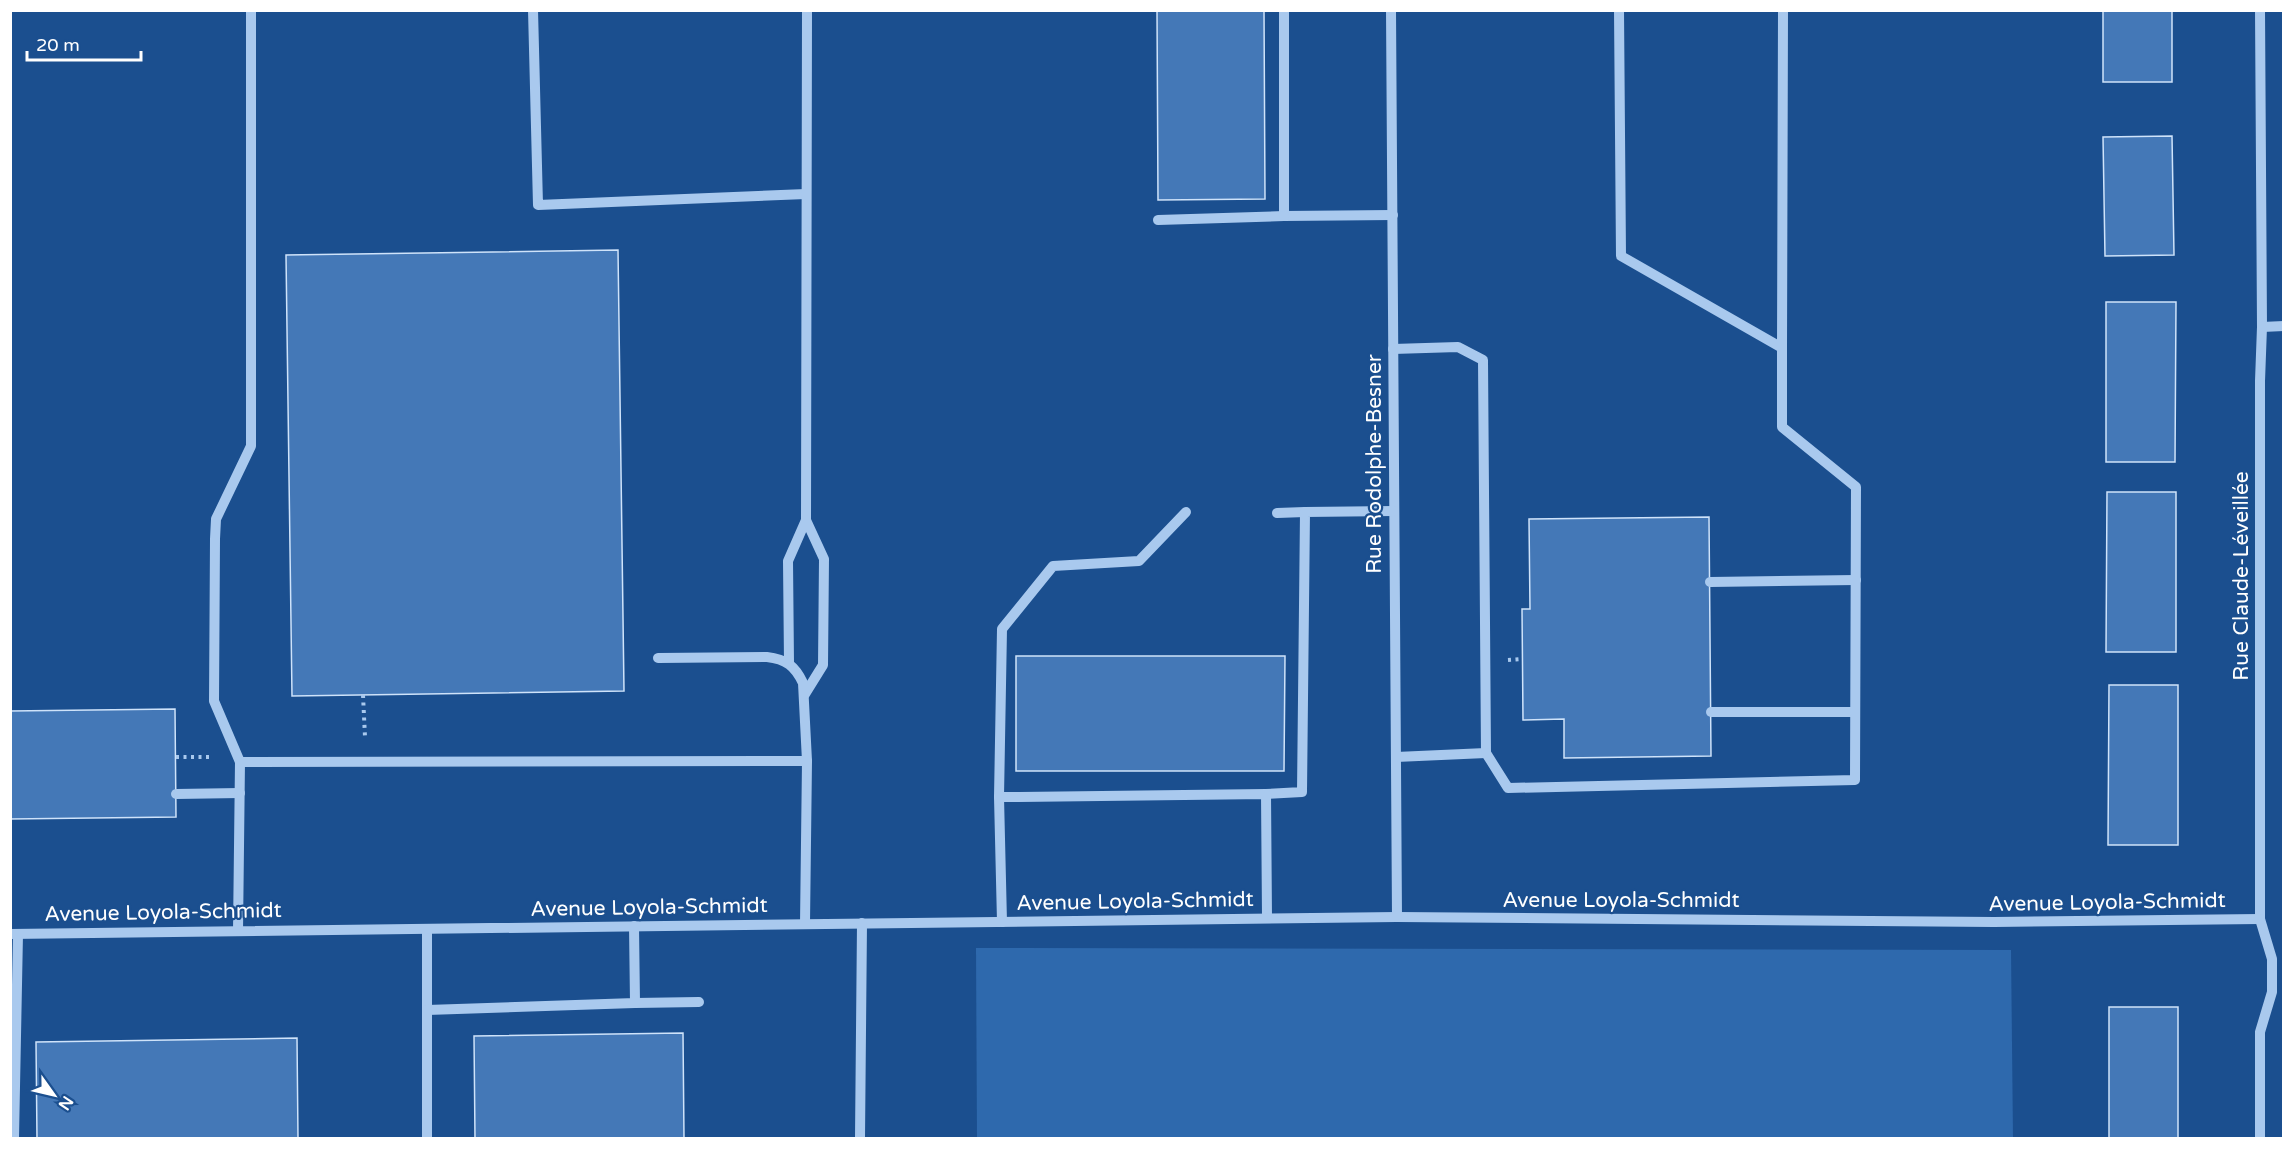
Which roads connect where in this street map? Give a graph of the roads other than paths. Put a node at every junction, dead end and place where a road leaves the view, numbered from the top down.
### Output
1 (251, 10) edge
2 (533, 10) edge
3 (807, 10) edge
4 (1284, 10) edge
5 (1391, 10) edge
6 (1619, 10) edge
7 (1783, 10) edge
8 (2260, 10) edge
9 (806, 194) junction
10 (1393, 215) junction
11 (1284, 216) junction
12 (1158, 220) dead end
13 (2283, 326) edge
14 (2262, 327) junction
15 (1782, 348) junction
16 (1393, 349) junction
17 (1394, 511) junction
18 (1186, 512) dead end
19 (1305, 512) junction
20 (1277, 513) dead end
21 (806, 520) junction
22 (1856, 580) junction
23 (1710, 582) dead end
24 (658, 658) dead end
25 (789, 663) junction
26 (805, 694) junction
27 (1711, 712) dead end
28 (1855, 712) junction
29 (1486, 753) junction
30 (1396, 757) junction
31 (807, 761) junction
32 (240, 762) junction
33 (240, 793) junction
34 (176, 794) dead end
35 (1266, 794) junction
36 (999, 797) junction
37 (1397, 917) junction
38 (1267, 918) junction
39 (2260, 919) junction
40 (1002, 922) junction
41 (805, 924) junction
42 (862, 924) junction
43 (634, 926) junction
44 (427, 929) junction
45 (238, 931) junction
46 (14, 934) edge
47 (699, 1002) dead end
48 (635, 1003) junction
49 (427, 1010) junction
50 (14, 1138) edge
51 (427, 1138) edge
52 (860, 1138) edge
53 (2260, 1138) edge

1 - 32 street
2 - 9 street
3 - 9 street
4 - 11 street
5 - 10 street, Rue Rodolphe-Besner
6 - 15 street
7 - 15 street
8 - 14 street, Rue Claude-Léveillée
9 - 21 street
10 - 11 street
10 - 16 street, Rue Rodolphe-Besner
11 - 12 street
13 - 14 street
14 - 39 street, Rue Claude-Léveillée
15 - 22 street
16 - 17 street, Rue Rodolphe-Besner
16 - 29 street
17 - 19 street
17 - 30 street, Rue Rodolphe-Besner
18 - 36 street
19 - 20 street
19 - 35 street
21 - 25 street
21 - 26 street
22 - 23 street
22 - 28 street
24 - 25 street
25 - 26 street
26 - 31 street
27 - 28 street
28 - 29 street
29 - 30 street
30 - 37 street, Rue Rodolphe-Besner
31 - 32 street
31 - 41 street
32 - 33 street
33 - 34 street
33 - 45 street
35 - 36 street
35 - 38 street
36 - 40 street
37 - 38 street, Avenue Loyola-Schmidt
37 - 39 street, Avenue Loyola-Schmidt
38 - 40 street, Avenue Loyola-Schmidt
39 - 53 street, Rue Claude-Léveillée
40 - 42 street, Avenue Loyola-Schmidt
41 - 42 street, Avenue Loyola-Schmidt
41 - 43 street, Avenue Loyola-Schmidt
42 - 52 street
43 - 44 street, Avenue Loyola-Schmidt
43 - 48 street
44 - 45 street, Avenue Loyola-Schmidt
44 - 49 street
45 - 46 street, Avenue Loyola-Schmidt
46 - 50 street
47 - 48 street
48 - 49 street
49 - 51 street

